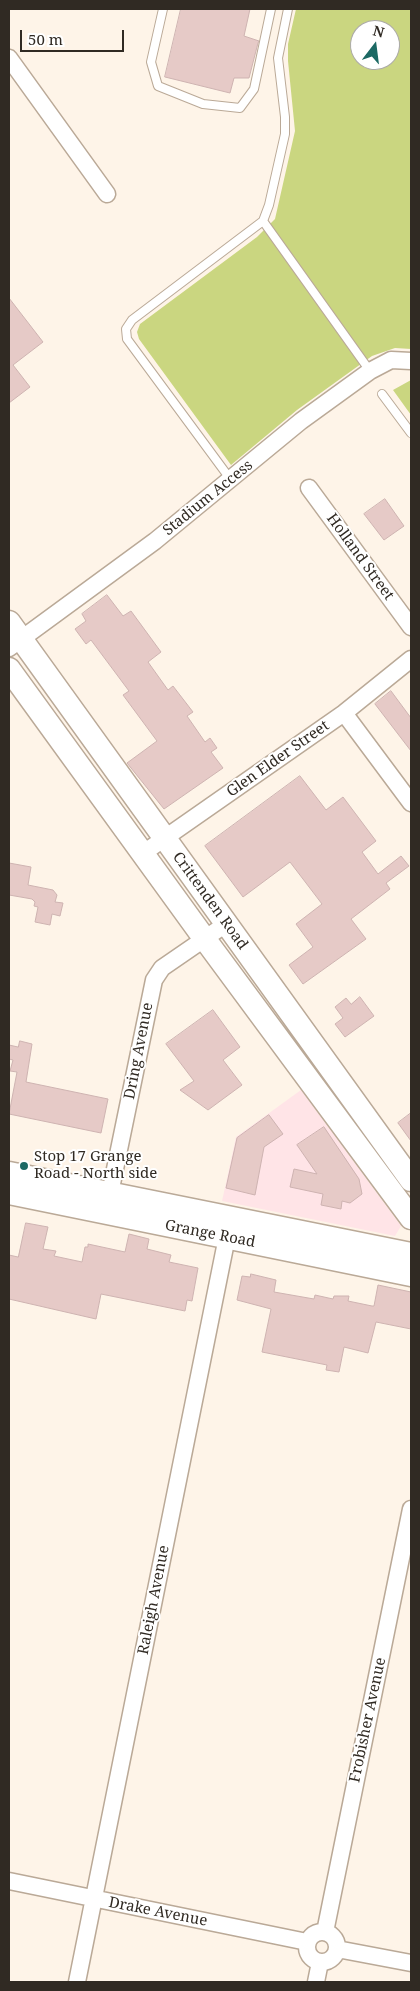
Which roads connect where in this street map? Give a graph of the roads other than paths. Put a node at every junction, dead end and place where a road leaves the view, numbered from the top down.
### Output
1 (163, 9) edge
2 (271, 9) edge
3 (288, 9) edge
4 (9, 58) edge
5 (107, 194) dead end
6 (263, 221) junction
7 (411, 361) edge
8 (370, 371) junction
9 (382, 394) dead end
10 (411, 433) edge
11 (231, 480) junction
12 (309, 488) dead end
13 (411, 627) edge
14 (13, 637) edge
15 (411, 659) edge
16 (9, 669) edge
17 (344, 713) junction
18 (411, 803) edge
19 (164, 838) junction
20 (142, 854) junction
21 (226, 924) junction
22 (204, 938) junction
23 (9, 1173) edge
24 (411, 1180) edge
25 (9, 1193) edge
26 (108, 1203) junction
27 (411, 1218) edge
28 (229, 1228) junction
29 (411, 1240) edge
30 (401, 1251) edge
31 (411, 1275) edge
32 (411, 1509) edge
33 (9, 1881) edge
34 (94, 1899) junction
35 (325, 1932) junction
36 (307, 1942) junction
37 (337, 1948) junction
38 (320, 1962) junction
39 (411, 1963) edge
40 (77, 1982) edge
41 (316, 1982) edge

1 - 2 lane
3 - 6 lane
4 - 5 street
6 - 8 lane
6 - 11 lane
7 - 8 street, Stadium Access
8 - 11 street, Stadium Access
9 - 10 lane
11 - 14 street, Stadium Access
12 - 13 street, Holland Street
14 - 19 main road, Crittenden Road
15 - 17 street, Glen Elder Street
16 - 20 main road, Crittenden Road
17 - 18 street
17 - 19 street, Glen Elder Street
19 - 20 street, Glen Elder Street
19 - 21 main road, Crittenden Road
20 - 22 main road, Crittenden Road
21 - 22 street, Dring Avenue
21 - 24 main road, Crittenden Road
22 - 26 street, Dring Avenue
22 - 27 main road, Crittenden Road
23 - 26 main road, Grange Road
25 - 26 main road, Grange Road
26 - 28 main road, Grange Road
28 - 30 main road, Grange Road
28 - 31 main road, Grange Road
28 - 34 street, Raleigh Avenue
29 - 30 main road
32 - 35 street, Frobisher Avenue
33 - 34 street, Drake Avenue
34 - 36 street, Drake Avenue
34 - 40 street, Raleigh Avenue
35 - 36 street
35 - 37 street
36 - 38 street
37 - 38 street
37 - 39 street
38 - 41 street

